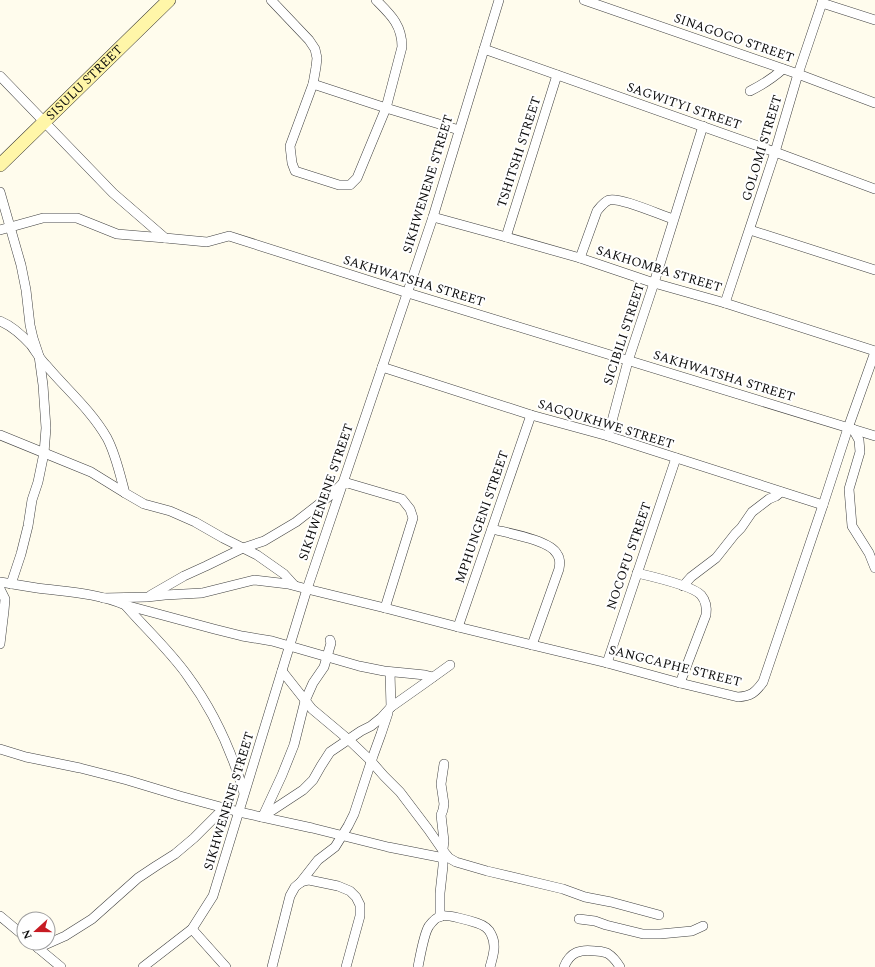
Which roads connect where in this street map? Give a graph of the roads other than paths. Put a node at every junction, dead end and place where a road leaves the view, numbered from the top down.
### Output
1 (169, 0) edge
2 (271, 0) edge
3 (376, 0) edge
4 (499, 0) edge
5 (584, 0) edge
6 (822, 2) edge
7 (875, 20) edge
8 (484, 49) junction
9 (783, 69) junction
10 (798, 74) junction
11 (557, 75) junction
12 (0, 76) edge
13 (313, 84) junction
14 (750, 91) dead end
15 (875, 103) edge
16 (386, 108) junction
17 (44, 122) junction
18 (703, 126) junction
19 (459, 130) junction
20 (776, 152) junction
21 (0, 165) edge
22 (875, 189) edge
23 (0, 192) edge
24 (433, 217) junction
25 (673, 220) junction
26 (9, 227) junction
27 (0, 230) edge
28 (750, 230) junction
29 (506, 237) junction
30 (165, 238) junction
31 (580, 258) junction
32 (875, 270) edge
33 (654, 283) junction
34 (408, 293) junction
35 (726, 303) junction
36 (0, 321) edge
37 (875, 351) edge
38 (39, 356) junction
39 (628, 361) junction
40 (382, 367) junction
41 (531, 415) junction
42 (850, 428) junction
43 (0, 435) edge
44 (608, 436) junction
45 (875, 436) edge
46 (44, 453) junction
47 (676, 458) junction
48 (344, 482) junction
49 (781, 492) junction
50 (125, 493) junction
51 (823, 505) junction
52 (492, 528) junction
53 (243, 548) junction
54 (875, 568) edge
55 (637, 573) junction
56 (0, 582) edge
57 (11, 584) junction
58 (294, 585) junction
59 (683, 586) junction
60 (0, 589) edge
61 (307, 589) junction
62 (103, 598) junction
63 (147, 598) junction
64 (125, 605) junction
65 (385, 608) junction
66 (458, 627) junction
67 (330, 640) dead end
68 (0, 644) edge
69 (532, 644) junction
70 (290, 646) junction
71 (327, 657) junction
72 (607, 663) junction
73 (450, 665) dead end
74 (282, 671) junction
75 (390, 672) junction
76 (433, 677) junction
77 (680, 683) junction
78 (306, 701) junction
79 (390, 708) junction
80 (349, 740) junction
81 (0, 749) edge
82 (371, 761) junction
83 (444, 764) dead end
84 (244, 793) junction
85 (224, 808) junction
86 (239, 812) junction
87 (262, 817) junction
88 (342, 836) junction
89 (444, 855) junction
90 (300, 882) junction
91 (659, 915) dead end
92 (0, 916) edge
93 (440, 917) junction
94 (578, 919) dead end
95 (703, 926) dead end
96 (16, 929) edge
97 (192, 929) junction
98 (56, 939) edge
99 (41, 951) edge
100 (61, 967) edge
101 (143, 967) edge
102 (226, 967) edge
103 (272, 967) edge
104 (346, 967) edge
105 (418, 967) edge
106 (490, 967) edge
107 (564, 967) edge
108 (620, 967) edge

1 - 17 street, SISULU STREET
2 - 13 street
3 - 16 street
4 - 8 street, SIKHWENENE STREET
5 - 9 street, SINAGOGO STREET
6 - 7 street
6 - 10 street, GOLOMI STREET
8 - 11 street, SAGWITYI STREET
8 - 19 street, SIKHWENENE STREET
9 - 10 street, SINAGOGO STREET
9 - 14 street
10 - 15 street, SINAGOGO STREET
10 - 20 street, GOLOMI STREET
11 - 18 street, SAGWITYI STREET
11 - 29 street, TSHITSHI STREET
12 - 17 street
13 - 16 street
13 - 16 street
16 - 19 street
17 - 21 street, SISULU STREET
17 - 30 street
18 - 20 street, SAGWITYI STREET
18 - 25 street, SICIBILI STREET
19 - 24 street, SIKHWENENE STREET
20 - 22 street, SAGWITYI STREET
20 - 28 street, GOLOMI STREET
23 - 26 street
24 - 29 street, SAKHOMBA STREET
24 - 34 street, SIKHWENENE STREET
25 - 31 street
25 - 33 street, SICIBILI STREET
26 - 27 street, SAKHWATSHA STREET
26 - 30 street, SAKHWATSHA STREET
26 - 38 street
28 - 32 street
28 - 35 street, GOLOMI STREET
29 - 31 street, SAKHOMBA STREET
30 - 34 street, SAKHWATSHA STREET
31 - 33 street, SAKHOMBA STREET
33 - 35 street, SAKHOMBA STREET
33 - 39 street, SICIBILI STREET
34 - 39 street, SAKHWATSHA STREET
34 - 40 street, SIKHWENENE STREET
35 - 37 street, SAKHOMBA STREET
36 - 38 street
37 - 42 street, SANGCAPHE STREET
38 - 46 street
38 - 50 street
39 - 42 street, SAKHWATSHA STREET
39 - 44 street, SICIBILI STREET
40 - 41 street, SAGQUKHWE STREET
40 - 48 street, SIKHWENENE STREET
41 - 44 street, SAGQUKHWE STREET
41 - 52 street, MPHUNGENI STREET
42 - 45 street, SAKHWATSHA STREET
42 - 51 street, SANGCAPHE STREET
42 - 54 street
43 - 46 street
44 - 47 street, SAGQUKHWE STREET
46 - 50 street
46 - 57 street
47 - 49 street, SAGQUKHWE STREET
47 - 55 street, NOCOFU STREET
48 - 53 street
48 - 61 street, SIKHWENENE STREET
48 - 65 street
49 - 51 street, SAGQUKHWE STREET
49 - 59 street
50 - 53 street
51 - 77 street, SANGCAPHE STREET
52 - 66 street, MPHUNGENI STREET
52 - 69 street
53 - 58 street
53 - 63 street
55 - 59 street
55 - 72 street, NOCOFU STREET
56 - 57 street
57 - 62 street
58 - 61 street, SANGCAPHE STREET
58 - 63 street, SANGCAPHE STREET
59 - 77 street
60 - 68 street
61 - 65 street, SANGCAPHE STREET
61 - 70 street, SIKHWENENE STREET
62 - 63 street, SANGCAPHE STREET
62 - 64 street
64 - 70 street
64 - 84 street
65 - 66 street, SANGCAPHE STREET
66 - 69 street, SANGCAPHE STREET
67 - 71 street
69 - 72 street, SANGCAPHE STREET
70 - 71 street
70 - 74 street, SIKHWENENE STREET
71 - 75 street
71 - 78 street
72 - 77 street, SANGCAPHE STREET
73 - 76 street
74 - 78 street
74 - 84 street, SIKHWENENE STREET
75 - 76 street
75 - 79 street
76 - 79 street
78 - 80 street
78 - 87 street
79 - 80 street
79 - 82 street
80 - 82 street
80 - 87 street
81 - 85 street
82 - 88 street
82 - 89 street
83 - 89 street
84 - 86 street, SIKHWENENE STREET
85 - 86 street
85 - 98 street
86 - 87 street
86 - 97 street, SIKHWENENE STREET
87 - 88 street
88 - 89 street
88 - 90 street
89 - 91 street
89 - 93 street
90 - 103 street
90 - 104 street
92 - 96 street
93 - 105 street
93 - 106 street
94 - 95 street
97 - 101 street, SIKHWENENE STREET
97 - 102 street
99 - 100 street
107 - 108 street

